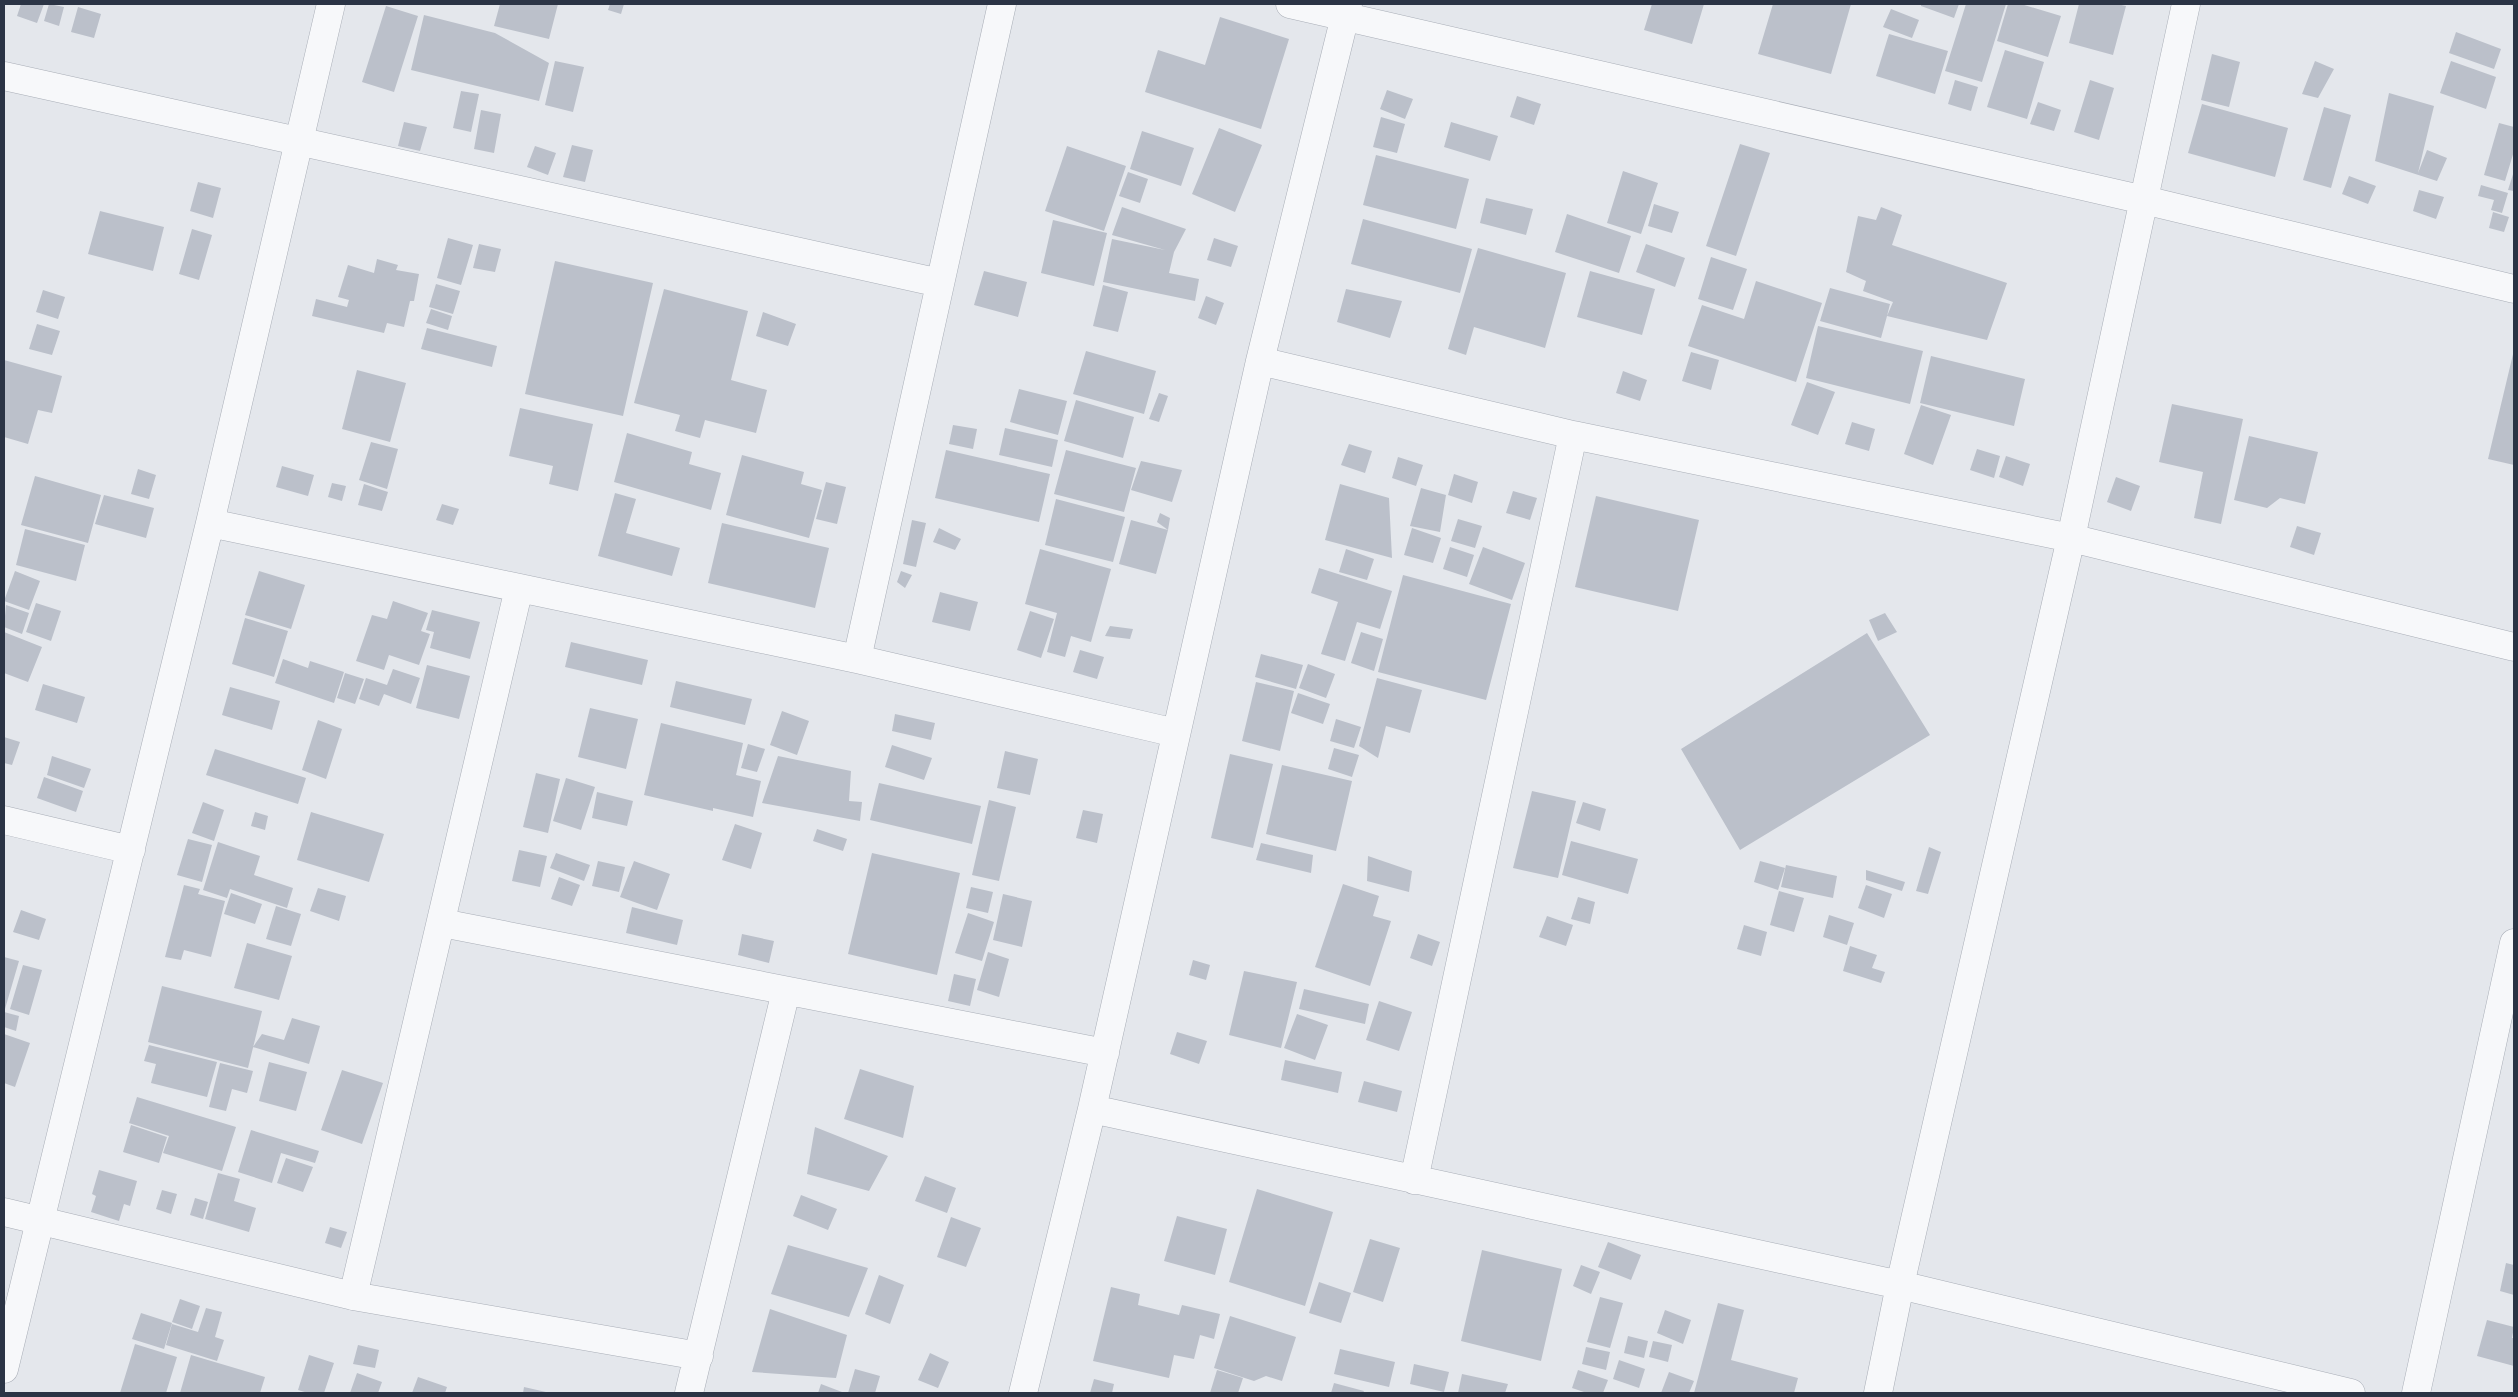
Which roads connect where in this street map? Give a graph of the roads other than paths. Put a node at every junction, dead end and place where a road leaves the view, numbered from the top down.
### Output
1 (331, 4) edge
2 (1002, 4) edge
3 (1290, 4) edge
4 (2186, 4) edge
5 (1347, 10) edge
6 (4, 76) edge
7 (299, 143) junction
8 (2144, 200) junction
9 (940, 283) junction
10 (2514, 289) edge
11 (1260, 361) junction
12 (1573, 435) junction
13 (210, 524) junction
14 (2071, 538) junction
15 (519, 588) junction
16 (2514, 647) edge
17 (857, 659) junction
18 (1176, 733) junction
19 (4, 820) edge
20 (131, 850) junction
21 (442, 923) junction
22 (2514, 943) edge
23 (786, 991) junction
24 (1105, 1053) junction
25 (1092, 1109) junction
26 (1414, 1180) junction
27 (4, 1212) edge
28 (39, 1220) junction
29 (1900, 1285) junction
30 (353, 1296) junction
31 (699, 1356) junction
32 (4, 1369) edge
33 (689, 1393) edge
34 (1023, 1393) edge
35 (1878, 1393) edge
36 (2352, 1393) edge
37 (2416, 1393) edge

1 - 7 street
2 - 9 street
3 - 5 street
4 - 8 street
5 - 8 street
5 - 11 street
6 - 7 street
7 - 9 street
7 - 13 street
8 - 10 street
8 - 14 street
9 - 17 street
11 - 12 street
11 - 18 street
12 - 14 street
12 - 26 street
13 - 15 street
13 - 20 street
14 - 16 street
14 - 29 street
15 - 17 street
15 - 21 street
17 - 18 street
18 - 24 street
19 - 20 street
20 - 28 street
21 - 23 street
21 - 30 street
22 - 37 street
23 - 24 street
23 - 31 street
24 - 25 street
25 - 26 street
25 - 34 street
26 - 29 street
27 - 28 street
28 - 30 street
28 - 32 street
29 - 35 street
29 - 36 street
30 - 31 street
31 - 33 street

